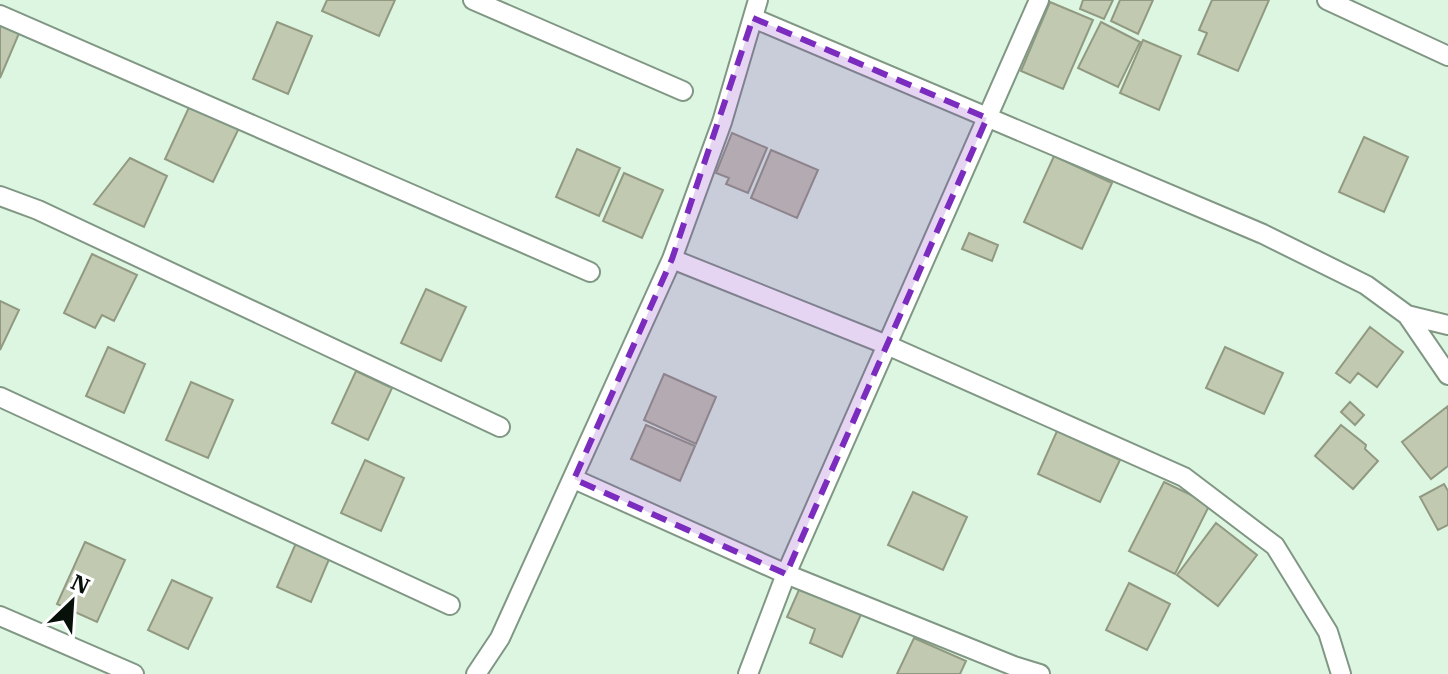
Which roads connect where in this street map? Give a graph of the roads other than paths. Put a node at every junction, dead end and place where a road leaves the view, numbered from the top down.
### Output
1 (473, 0) edge
2 (1039, 0) edge
3 (1327, 0) edge
4 (755, 9) edge
5 (0, 15) edge
6 (1448, 56) edge
7 (683, 91) dead end
8 (987, 118) junction
9 (0, 196) edge
10 (672, 259) junction
11 (590, 272) dead end
12 (1407, 315) junction
13 (1448, 325) edge
14 (887, 345) junction
15 (1448, 375) edge
16 (0, 397) edge
17 (500, 427) dead end
18 (574, 479) junction
19 (786, 574) junction
20 (450, 605) dead end
21 (0, 616) edge
22 (134, 674) edge
23 (476, 674) edge
24 (748, 674) edge
25 (1040, 674) edge
26 (1341, 674) edge

1 - 7 street
2 - 8 street
3 - 6 street
4 - 8 street
4 - 10 street
5 - 11 street
8 - 12 street
8 - 14 street
9 - 17 street
10 - 14 street
10 - 18 street
12 - 13 street
12 - 15 street
14 - 19 street
14 - 26 street
16 - 20 street
18 - 19 street
18 - 23 street
19 - 24 street
19 - 25 street
21 - 22 street

